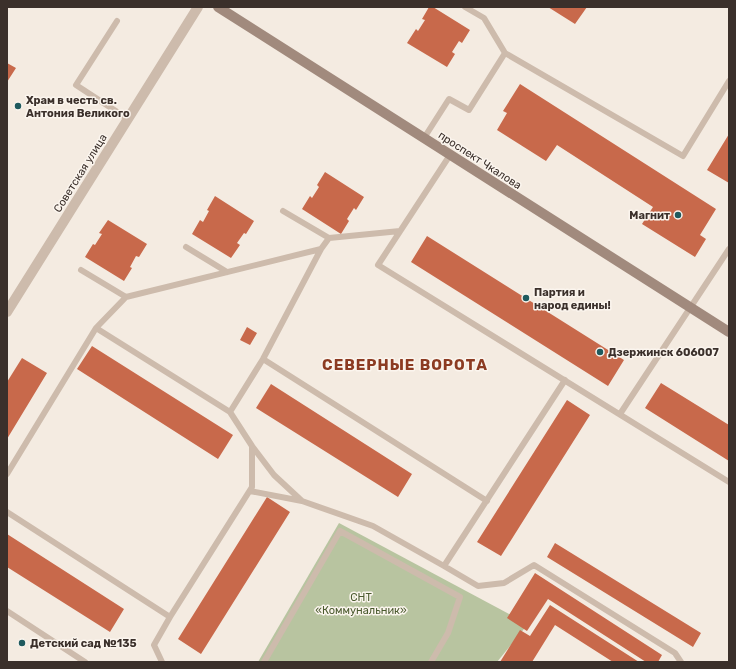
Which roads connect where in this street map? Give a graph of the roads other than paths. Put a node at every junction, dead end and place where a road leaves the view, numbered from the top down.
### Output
1 (198, 7) edge
2 (218, 7) edge
3 (465, 7) edge
4 (117, 21) dead end
5 (505, 53) junction
6 (729, 82) edge
7 (128, 118) junction
8 (424, 138) junction
9 (450, 155) junction
10 (283, 211) dead end
11 (400, 231) junction
12 (329, 238) junction
13 (186, 247) dead end
14 (321, 249) junction
15 (729, 249) edge
16 (81, 270) dead end
17 (227, 272) junction
18 (126, 297) junction
19 (691, 308) junction
20 (7, 312) edge
21 (96, 328) junction
22 (729, 332) edge
23 (263, 359) junction
24 (565, 380) junction
25 (230, 412) junction
26 (620, 414) junction
27 (252, 446) junction
28 (7, 474) edge
29 (729, 482) edge
30 (250, 491) junction
31 (302, 501) junction
32 (487, 501) junction
33 (7, 512) edge
34 (444, 566) junction
35 (7, 611) edge
36 (170, 616) junction
37 (85, 662) edge
38 (162, 662) edge
39 (264, 662) edge
40 (431, 662) edge
41 (681, 662) edge

1 - 7 street, Советская улица
2 - 8 main road, проспект Чкалова
3 - 5 lane
4 - 7 lane
5 - 6 lane
5 - 8 lane
7 - 20 street, Советская улица
8 - 9 main road, проспект Чкалова
9 - 11 lane
9 - 19 main road, проспект Чкалова
10 - 12 lane
11 - 12 lane
11 - 24 lane
12 - 14 lane
13 - 17 lane
14 - 17 lane
14 - 23 lane
15 - 19 lane
16 - 18 lane
17 - 18 lane
18 - 21 lane
19 - 22 main road, проспект Чкалова
19 - 26 lane
21 - 25 lane
21 - 28 lane
23 - 25 lane
23 - 32 lane
24 - 26 lane
24 - 32 lane
25 - 27 lane
26 - 29 lane
27 - 30 lane
27 - 31 lane
30 - 31 lane
30 - 36 lane
31 - 34 lane
32 - 34 lane
33 - 36 lane
34 - 41 lane
35 - 37 lane
36 - 38 lane
39 - 40 lane

